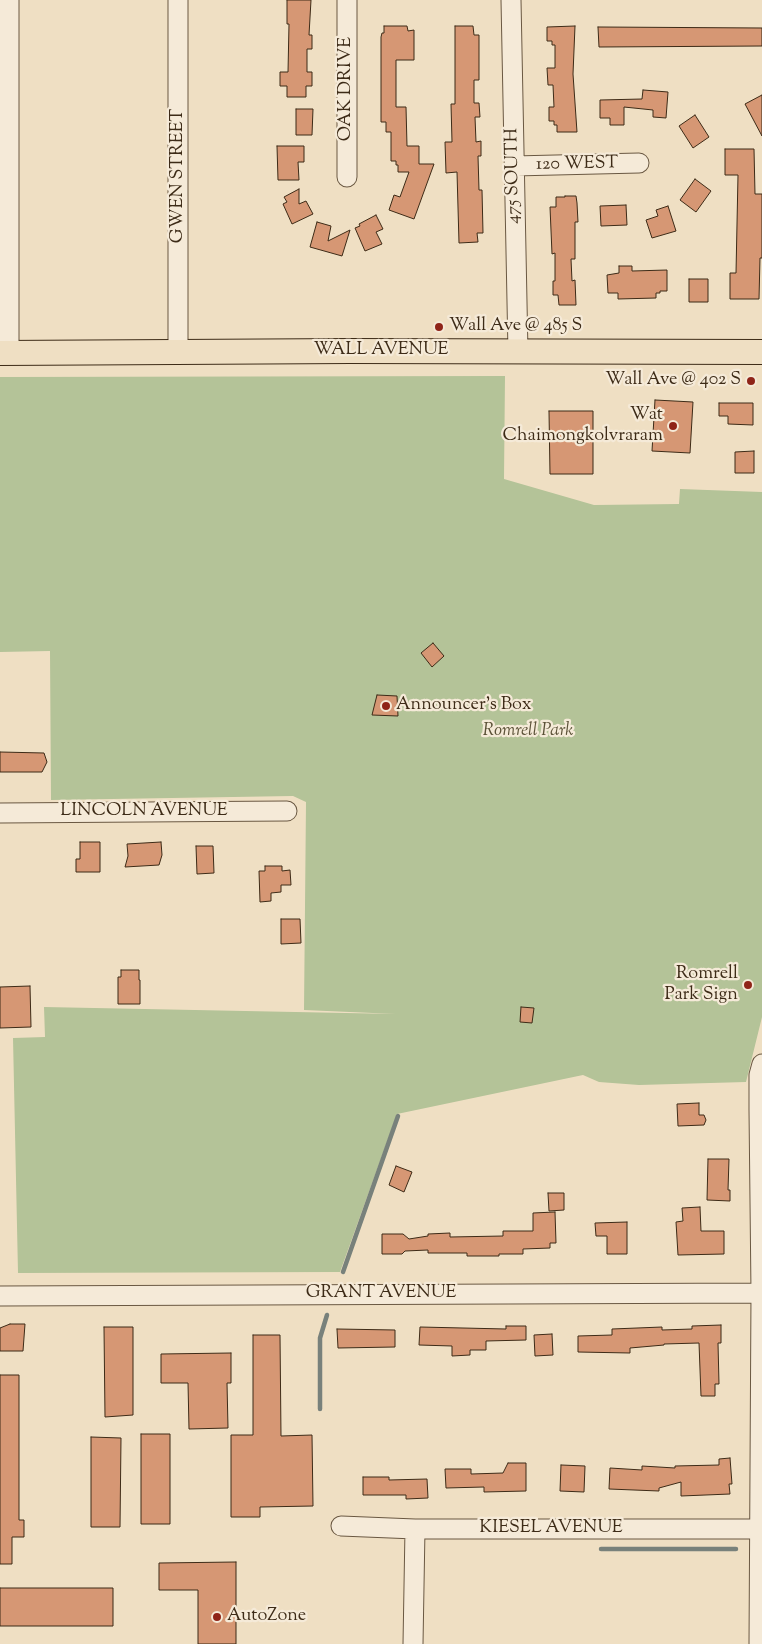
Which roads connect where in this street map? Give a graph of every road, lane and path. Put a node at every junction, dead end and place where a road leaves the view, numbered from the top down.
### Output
1 (9, 0) edge
2 (178, 0) edge
3 (347, 0) edge
4 (511, 0) edge
5 (639, 163) dead end
6 (514, 166) junction
7 (348, 178) dead end
8 (178, 352) junction
9 (518, 352) junction
10 (762, 352) edge
11 (4, 353) edge
12 (287, 811) dead end
13 (0, 813) edge
14 (761, 1072) edge
15 (761, 1292) edge
16 (0, 1296) edge
17 (341, 1526) dead end
18 (415, 1529) junction
19 (761, 1529) edge
20 (413, 1644) edge
21 (759, 1644) edge

1 - 11 street
2 - 8 street, GWEN STREET
3 - 7 street, OAK DRIVE
4 - 6 street, 475 SOUTH
5 - 6 street, 120 WEST
6 - 9 street, 475 SOUTH
8 - 9 main road, WALL AVENUE
8 - 11 main road, WALL AVENUE
9 - 10 main road, WALL AVENUE
12 - 13 street, LINCOLN AVENUE
14 - 15 street
15 - 16 street, GRANT AVENUE
15 - 19 street
17 - 18 street, KIESEL AVENUE
18 - 19 street, KIESEL AVENUE
18 - 20 street
19 - 21 street

